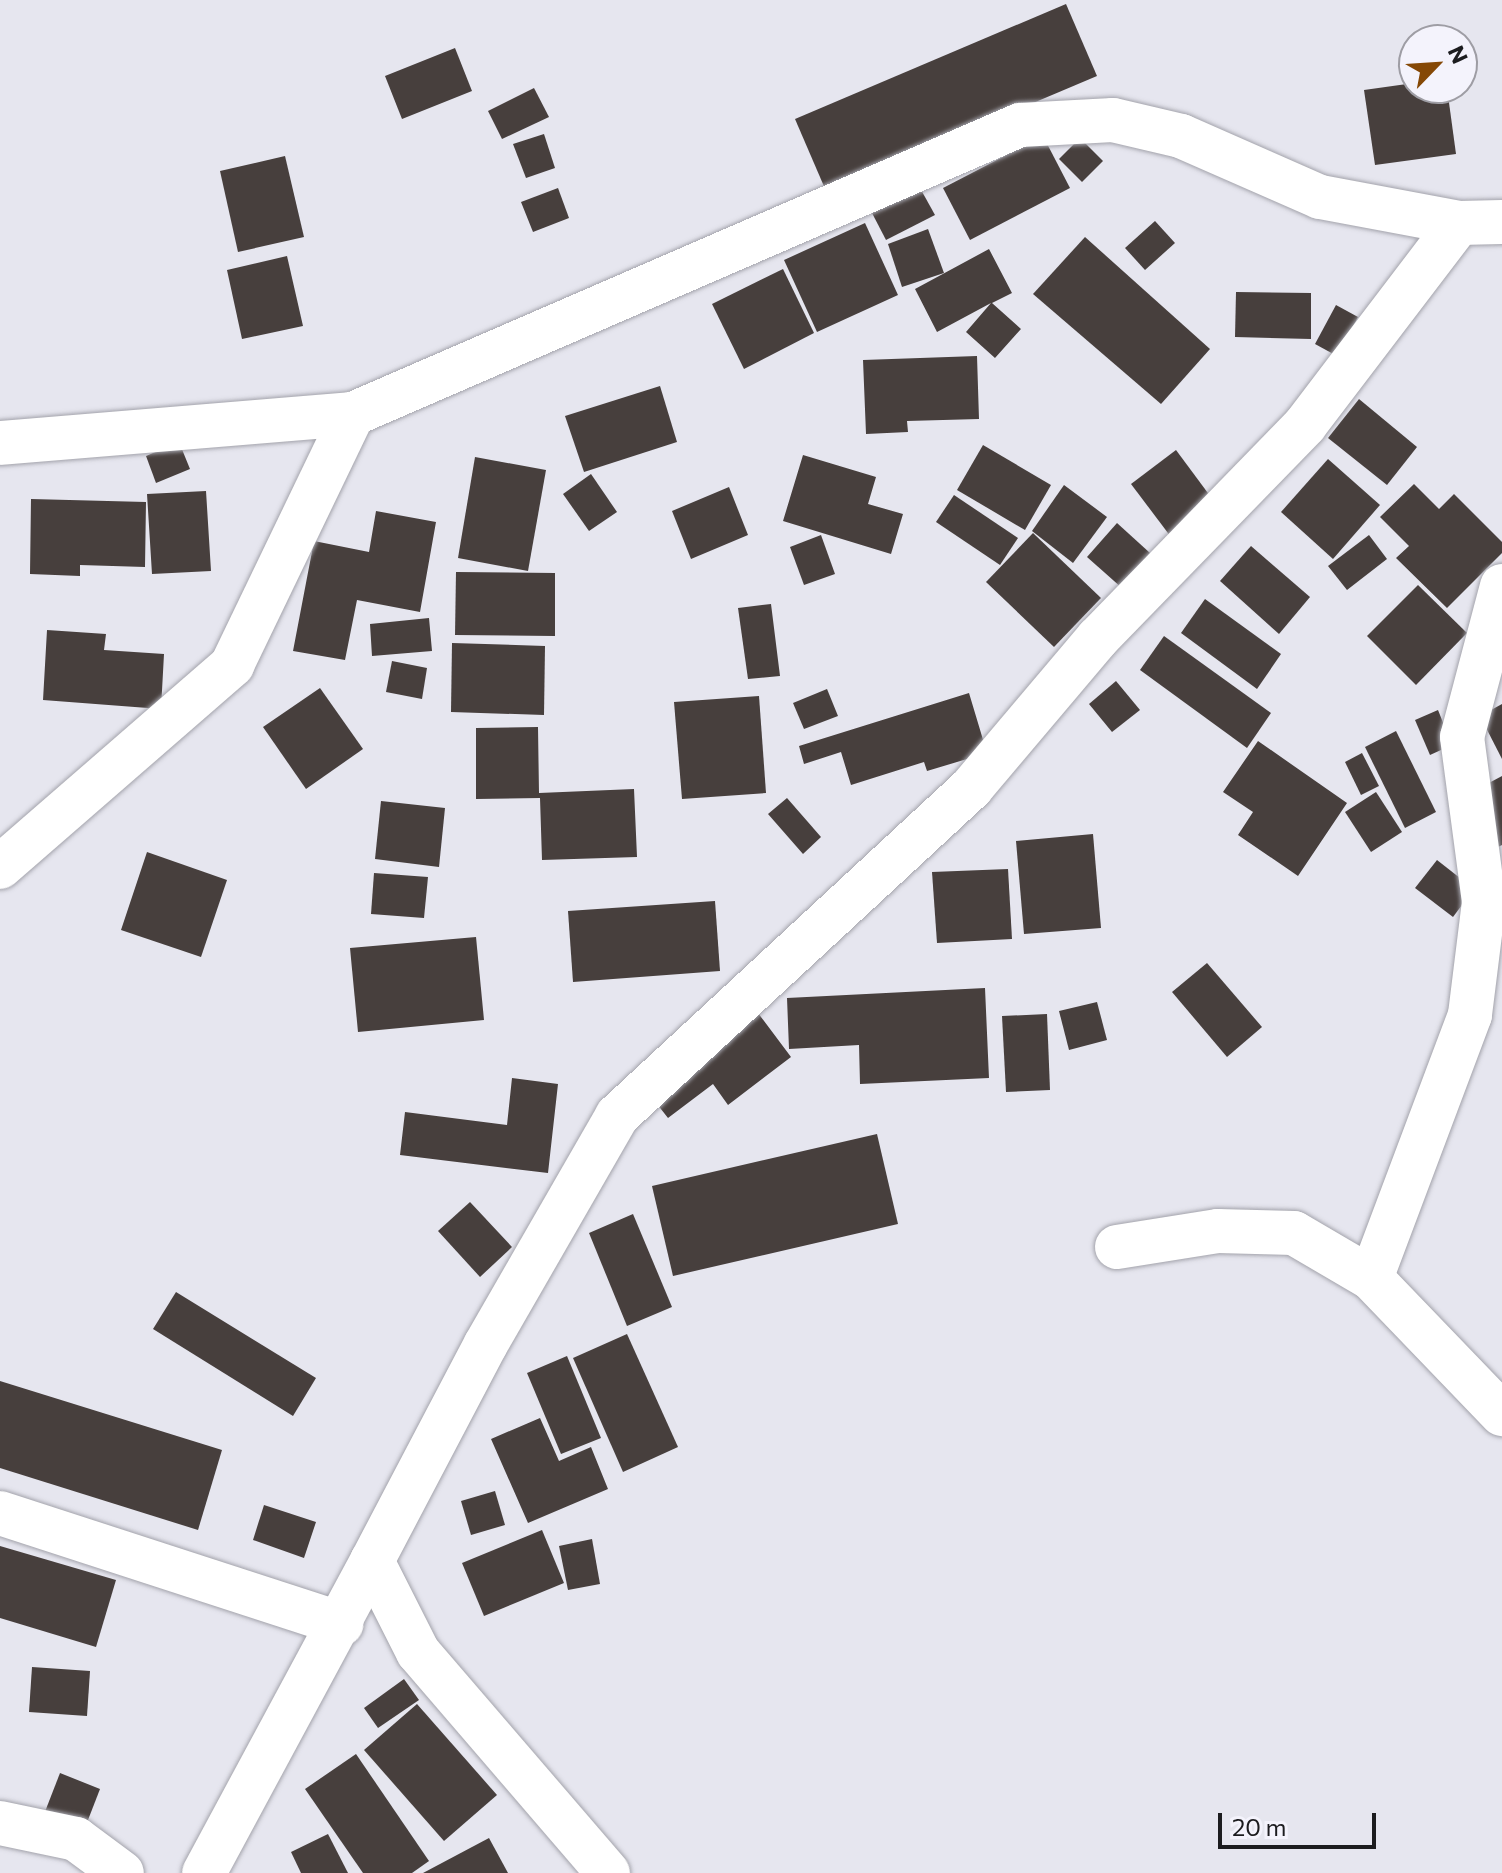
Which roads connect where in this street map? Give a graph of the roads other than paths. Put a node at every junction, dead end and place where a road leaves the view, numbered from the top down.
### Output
1 (1502, 222) edge
2 (1459, 223) junction
3 (353, 414) junction
4 (0, 443) edge
5 (1502, 586) edge
6 (0, 867) edge
7 (1117, 1247) dead end
8 (1371, 1278) junction
9 (1502, 1414) edge
10 (0, 1513) edge
11 (372, 1561) junction
12 (341, 1624) junction
13 (0, 1823) edge
14 (122, 1873) edge
15 (204, 1873) edge
16 (608, 1873) edge

1 - 2 street
2 - 3 street
2 - 11 street
3 - 4 street
3 - 6 street
5 - 8 street
7 - 8 street
8 - 9 street
10 - 12 street
11 - 12 street
11 - 16 street
12 - 15 street
13 - 14 street

